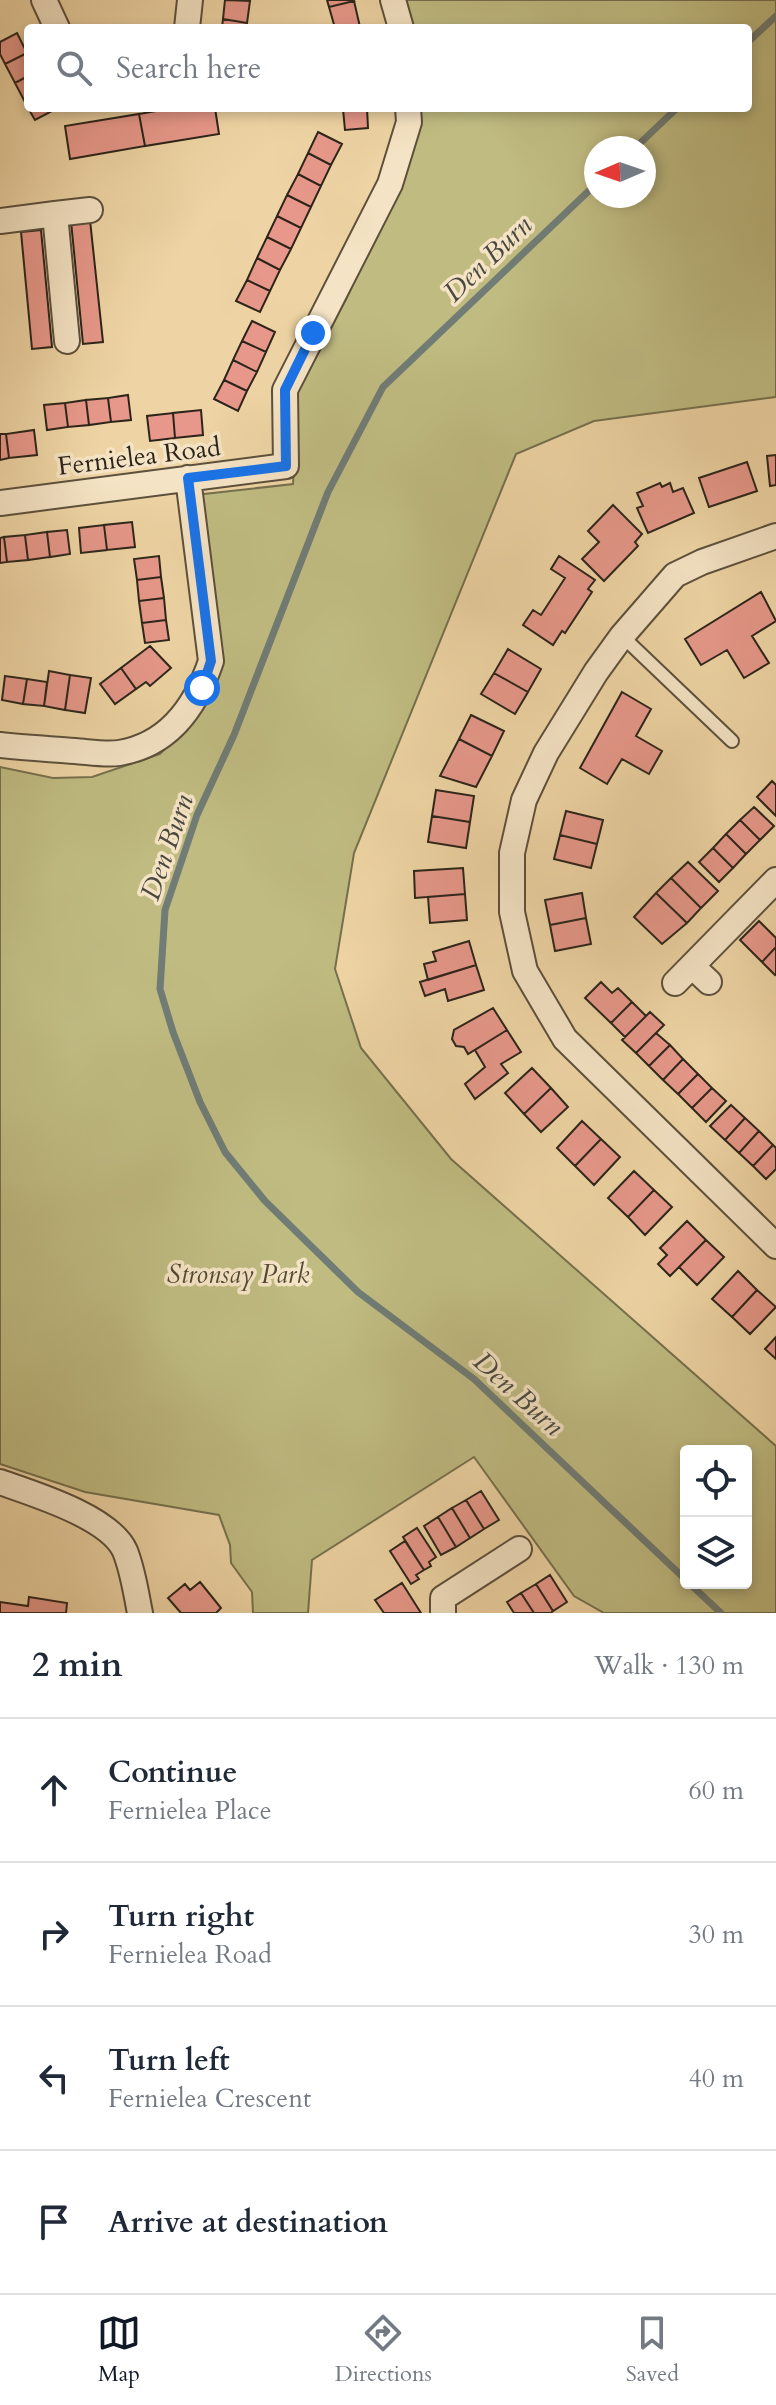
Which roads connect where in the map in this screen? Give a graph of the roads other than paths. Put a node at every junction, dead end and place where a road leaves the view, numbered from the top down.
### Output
1 (44, 0) edge
2 (190, 0) edge
3 (393, 0) edge
4 (55, 24) edge
5 (187, 24) edge
6 (400, 24) edge
7 (408, 112) edge
8 (90, 210) dead end
9 (55, 214) junction
10 (0, 221) edge
11 (67, 341) dead end
12 (188, 478) junction
13 (0, 503) edge
14 (776, 536) edge
15 (622, 636) junction
16 (732, 741) dead end
17 (0, 745) edge
18 (775, 882) edge
19 (675, 983) dead end
20 (776, 1246) edge
21 (0, 1482) edge
22 (519, 1549) dead end
23 (140, 1613) edge
24 (443, 1613) edge

1 - 4 street
2 - 5 street
3 - 6 street
7 - 12 street, Fernielea Road
8 - 9 street
9 - 10 street
9 - 11 street
12 - 13 street, Fernielea Road
12 - 17 street
14 - 15 street
15 - 16 lane
15 - 20 street
18 - 19 street
21 - 23 street
22 - 24 street

